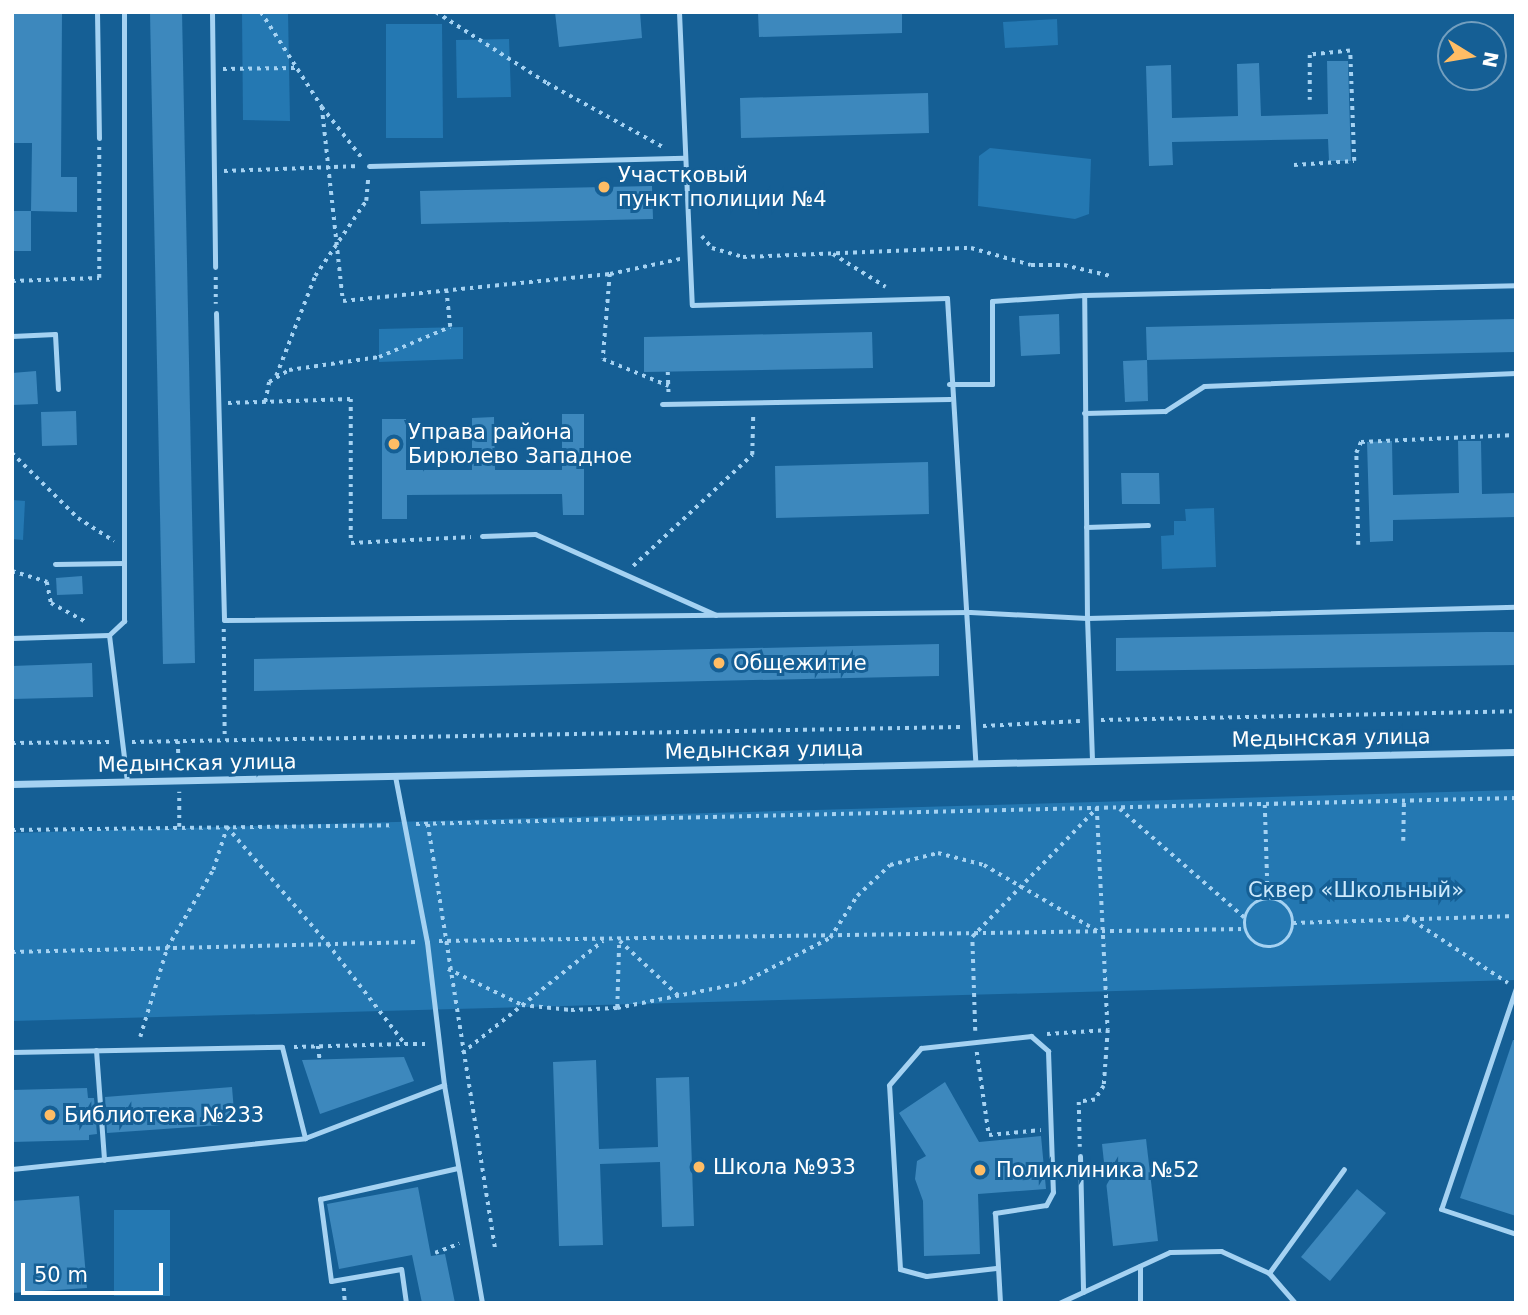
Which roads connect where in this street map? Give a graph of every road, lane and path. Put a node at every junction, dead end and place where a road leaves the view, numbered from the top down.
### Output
1 (97, 12) edge
2 (124, 12) edge
3 (212, 12) edge
4 (261, 12) edge
5 (436, 12) edge
6 (679, 12) edge
7 (295, 68) junction
8 (213, 69) junction
9 (1310, 100) dead end
10 (322, 107) junction
11 (99, 138) joint
12 (684, 158) junction
13 (1294, 165) dead end
14 (369, 166) junction
15 (327, 167) junction
16 (214, 172) junction
17 (699, 231) dead end
18 (334, 248) junction
19 (831, 253) junction
20 (691, 257) junction
21 (215, 267) joint
22 (610, 275) junction
23 (1111, 276) dead end
24 (12, 281) edge
25 (1516, 285) edge
26 (446, 291) junction
27 (1084, 295) junction
28 (906, 299) junction
29 (216, 313) joint
30 (12, 336) edge
31 (668, 372) dead end
32 (1516, 373) edge
33 (276, 376) junction
34 (949, 384) junction
35 (58, 389) dead end
36 (950, 399) junction
37 (265, 402) junction
38 (754, 402) junction
39 (218, 404) junction
40 (662, 404) dead end
41 (1084, 413) junction
42 (1516, 435) edge
43 (12, 453) edge
44 (1148, 525) dead end
45 (1086, 527) junction
46 (482, 536) joint
47 (1358, 545) dead end
48 (124, 548) junction
49 (124, 563) junction
50 (55, 564) dead end
51 (12, 571) edge
52 (623, 573) junction
53 (1516, 607) edge
54 (970, 612) junction
55 (719, 616) junction
56 (1087, 618) junction
57 (224, 620) junction
58 (109, 635) junction
59 (12, 638) edge
60 (1516, 710) edge
61 (1090, 720) junction
62 (973, 726) junction
63 (1516, 752) edge
64 (1092, 760) junction
65 (975, 762) junction
66 (395, 776) junction
67 (127, 782) junction
68 (12, 784) edge
69 (1516, 798) edge
70 (1404, 802) junction
71 (1265, 805) junction
72 (1097, 808) junction
73 (1118, 808) junction
74 (428, 824) junction
75 (406, 825) junction
76 (226, 827) junction
77 (12, 830) edge
78 (1403, 841) dead end
79 (1022, 885) junction
80 (1268, 899) junction
81 (1406, 916) junction
82 (1516, 916) edge
83 (1245, 918) junction
84 (1293, 923) junction
85 (1245, 929) junction
86 (1101, 933) junction
87 (972, 936) junction
88 (830, 938) junction
89 (604, 940) junction
90 (619, 940) junction
91 (443, 941) junction
92 (427, 942) junction
93 (328, 944) junction
94 (167, 948) junction
95 (12, 952) edge
96 (448, 969) junction
97 (1516, 988) edge
98 (680, 997) junction
99 (522, 1005) junction
100 (617, 1007) junction
101 (1108, 1030) junction
102 (1031, 1036) junction
103 (976, 1042) junction
104 (405, 1044) junction
105 (439, 1044) junction
106 (318, 1046) junction
107 (282, 1047) junction
108 (136, 1049) junction
109 (96, 1050) junction
110 (12, 1052) edge
111 (462, 1053) junction
112 (320, 1060) dead end
113 (444, 1085) junction
114 (305, 1138) junction
115 (1046, 1142) dead end
116 (1080, 1156) joint
117 (104, 1160) junction
118 (458, 1168) junction
119 (12, 1169) edge
120 (1344, 1169) dead end
121 (1516, 1234) edge
122 (471, 1240) junction
123 (495, 1248) dead end
124 (435, 1253) dead end
125 (1140, 1266) junction
126 (996, 1268) junction
127 (1269, 1272) junction
128 (1083, 1292) junction
129 (406, 1303) edge
130 (482, 1303) edge
131 (1000, 1303) edge
132 (1059, 1303) edge
133 (1140, 1303) edge
134 (1295, 1303) edge

1 - 11 lane
2 - 48 lane
3 - 8 lane
4 - 7 path
5 - 12 path
6 - 12 lane
7 - 8 path
7 - 10 path
8 - 16 lane
9 - 13 path
10 - 14 path
10 - 15 path
11 - 24 path
12 - 14 lane
12 - 20 lane
14 - 15 path
14 - 18 path
15 - 16 path
15 - 18 path
16 - 21 lane
17 - 19 path
18 - 26 path
18 - 33 path
19 - 23 path
19 - 28 path
20 - 22 path
20 - 28 lane
21 - 29 path
22 - 26 path
22 - 31 path
25 - 27 lane
26 - 33 path
27 - 34 lane
27 - 41 lane
28 - 34 lane
29 - 39 lane
30 - 35 lane
32 - 41 lane
33 - 37 path
34 - 36 lane
36 - 38 lane
36 - 54 lane
37 - 39 path
37 - 46 path
38 - 40 lane
38 - 52 path
39 - 57 lane
41 - 45 lane
42 - 47 path
43 - 48 path
44 - 45 lane
45 - 56 lane
46 - 52 lane
48 - 49 lane
49 - 50 lane
49 - 58 lane
51 - 58 path
52 - 55 lane
53 - 56 lane
54 - 55 lane
54 - 56 lane
54 - 62 lane
55 - 57 lane
56 - 61 lane
57 - 62 path
58 - 59 lane
58 - 67 lane
60 - 61 path
61 - 62 path
61 - 64 lane
62 - 65 lane
63 - 64 street, Медынская улица
64 - 65 street, Медынская улица
65 - 66 street, Медынская улица
66 - 67 street, Медынская улица
66 - 75 lane
67 - 68 street, Медынская улица
69 - 70 path
70 - 71 path
70 - 78 path
71 - 73 path
71 - 80 path
72 - 73 path
72 - 74 path
72 - 79 path
72 - 86 path
73 - 83 path
74 - 75 path
74 - 91 path
75 - 76 path
75 - 92 lane
76 - 77 path
76 - 93 path
76 - 94 path
79 - 86 path
79 - 87 path
79 - 88 path
80 - 83 path
80 - 84 path
81 - 82 path
81 - 84 path
81 - 97 path
83 - 85 path
84 - 85 path
85 - 86 path
86 - 87 path
86 - 101 path
87 - 88 path
87 - 103 path
88 - 90 path
88 - 98 path
89 - 90 path
89 - 91 path
89 - 99 path
90 - 98 path
90 - 100 path
91 - 92 path
91 - 96 path
92 - 93 path
92 - 105 lane
93 - 94 path
93 - 104 path
94 - 95 path
94 - 108 path
96 - 99 path
96 - 111 path
97 - 121 lane
98 - 100 path
99 - 100 path
99 - 111 path
101 - 102 path
101 - 116 path
102 - 103 lane
102 - 126 lane
103 - 115 path
103 - 126 lane
104 - 105 path
104 - 106 path
105 - 113 lane
106 - 107 path
106 - 112 path
107 - 108 lane
107 - 114 lane
108 - 109 lane
109 - 110 lane
109 - 117 lane
111 - 123 path
113 - 114 lane
113 - 118 lane
114 - 117 lane
116 - 128 lane
117 - 119 lane
118 - 122 lane
118 - 129 lane
120 - 127 lane
122 - 124 path
122 - 130 lane
125 - 127 lane
125 - 128 lane
125 - 133 lane
126 - 131 lane
127 - 134 lane
128 - 132 lane

